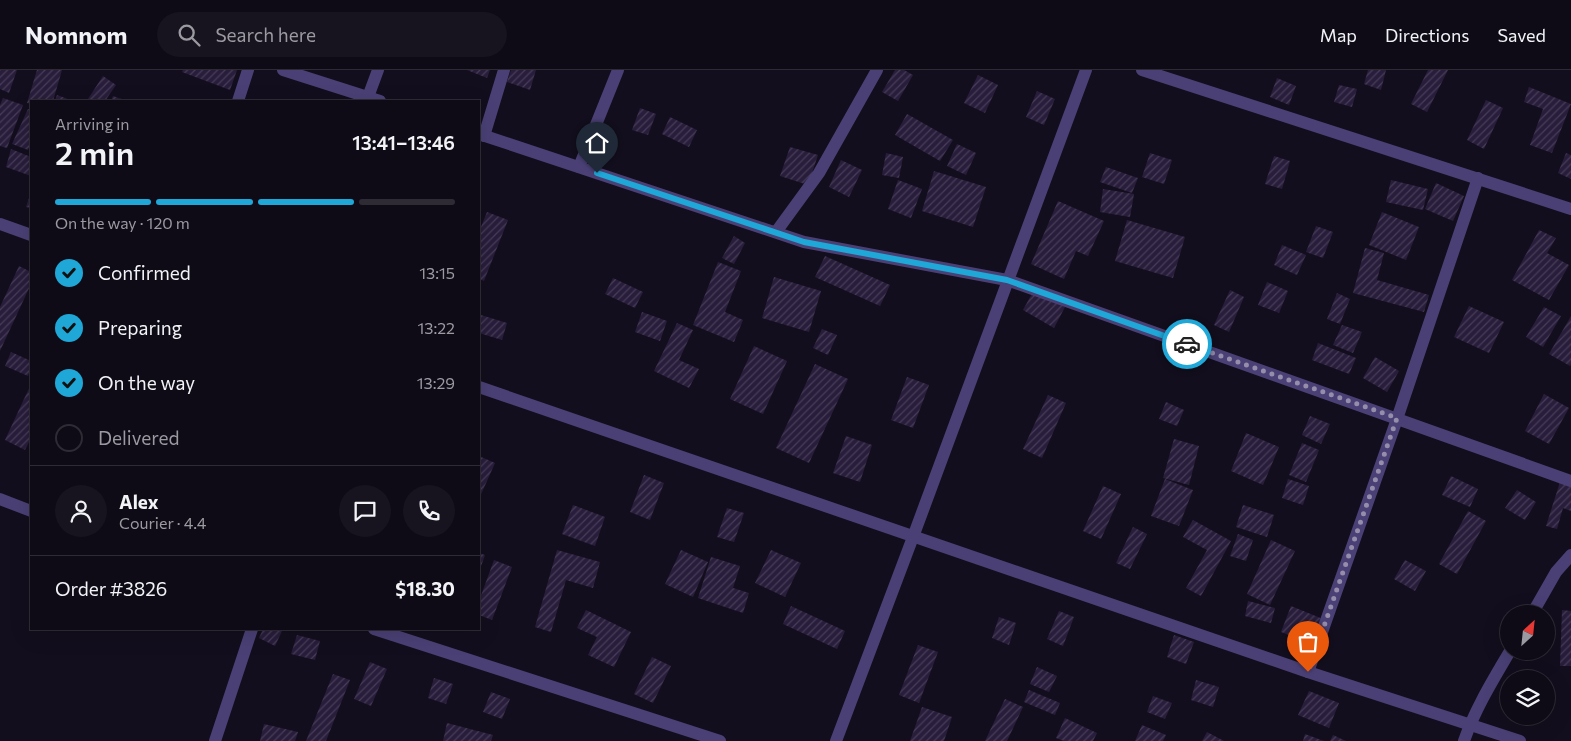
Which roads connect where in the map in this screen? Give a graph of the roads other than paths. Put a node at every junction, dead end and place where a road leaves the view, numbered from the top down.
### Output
1 (248, 70) edge
2 (283, 70) edge
3 (378, 70) edge
4 (504, 70) edge
5 (618, 70) edge
6 (877, 70) edge
7 (1086, 70) edge
8 (1142, 70) edge
9 (374, 99) edge
10 (238, 100) edge
11 (481, 135) edge
12 (579, 167) junction
13 (1478, 178) junction
14 (1571, 209) edge
15 (0, 224) edge
16 (776, 232) junction
17 (30, 235) edge
18 (1007, 280) junction
19 (480, 387) edge
20 (1397, 418) junction
21 (1571, 481) edge
22 (0, 499) edge
23 (30, 511) edge
24 (913, 537) junction
25 (1571, 555) edge
26 (1537, 605) edge
27 (252, 630) edge
28 (377, 630) edge
29 (1505, 660) edge
30 (1308, 672) junction
31 (1470, 724) junction
32 (215, 741) edge
33 (720, 741) edge
34 (836, 741) edge
35 (1464, 741) edge
36 (1520, 741) edge

1 - 10 street
2 - 9 street
3 - 9 street
4 - 11 street
5 - 12 street
6 - 16 street
7 - 18 street
8 - 13 street
11 - 12 street
12 - 16 street
13 - 14 street
13 - 20 street
15 - 17 street
16 - 18 street
18 - 20 street
18 - 24 street
19 - 24 street
20 - 21 street
20 - 30 street
22 - 23 street
24 - 30 street
24 - 34 street
25 - 26 street
27 - 32 street
28 - 33 street
29 - 31 street
30 - 31 street
31 - 35 street
31 - 36 street

